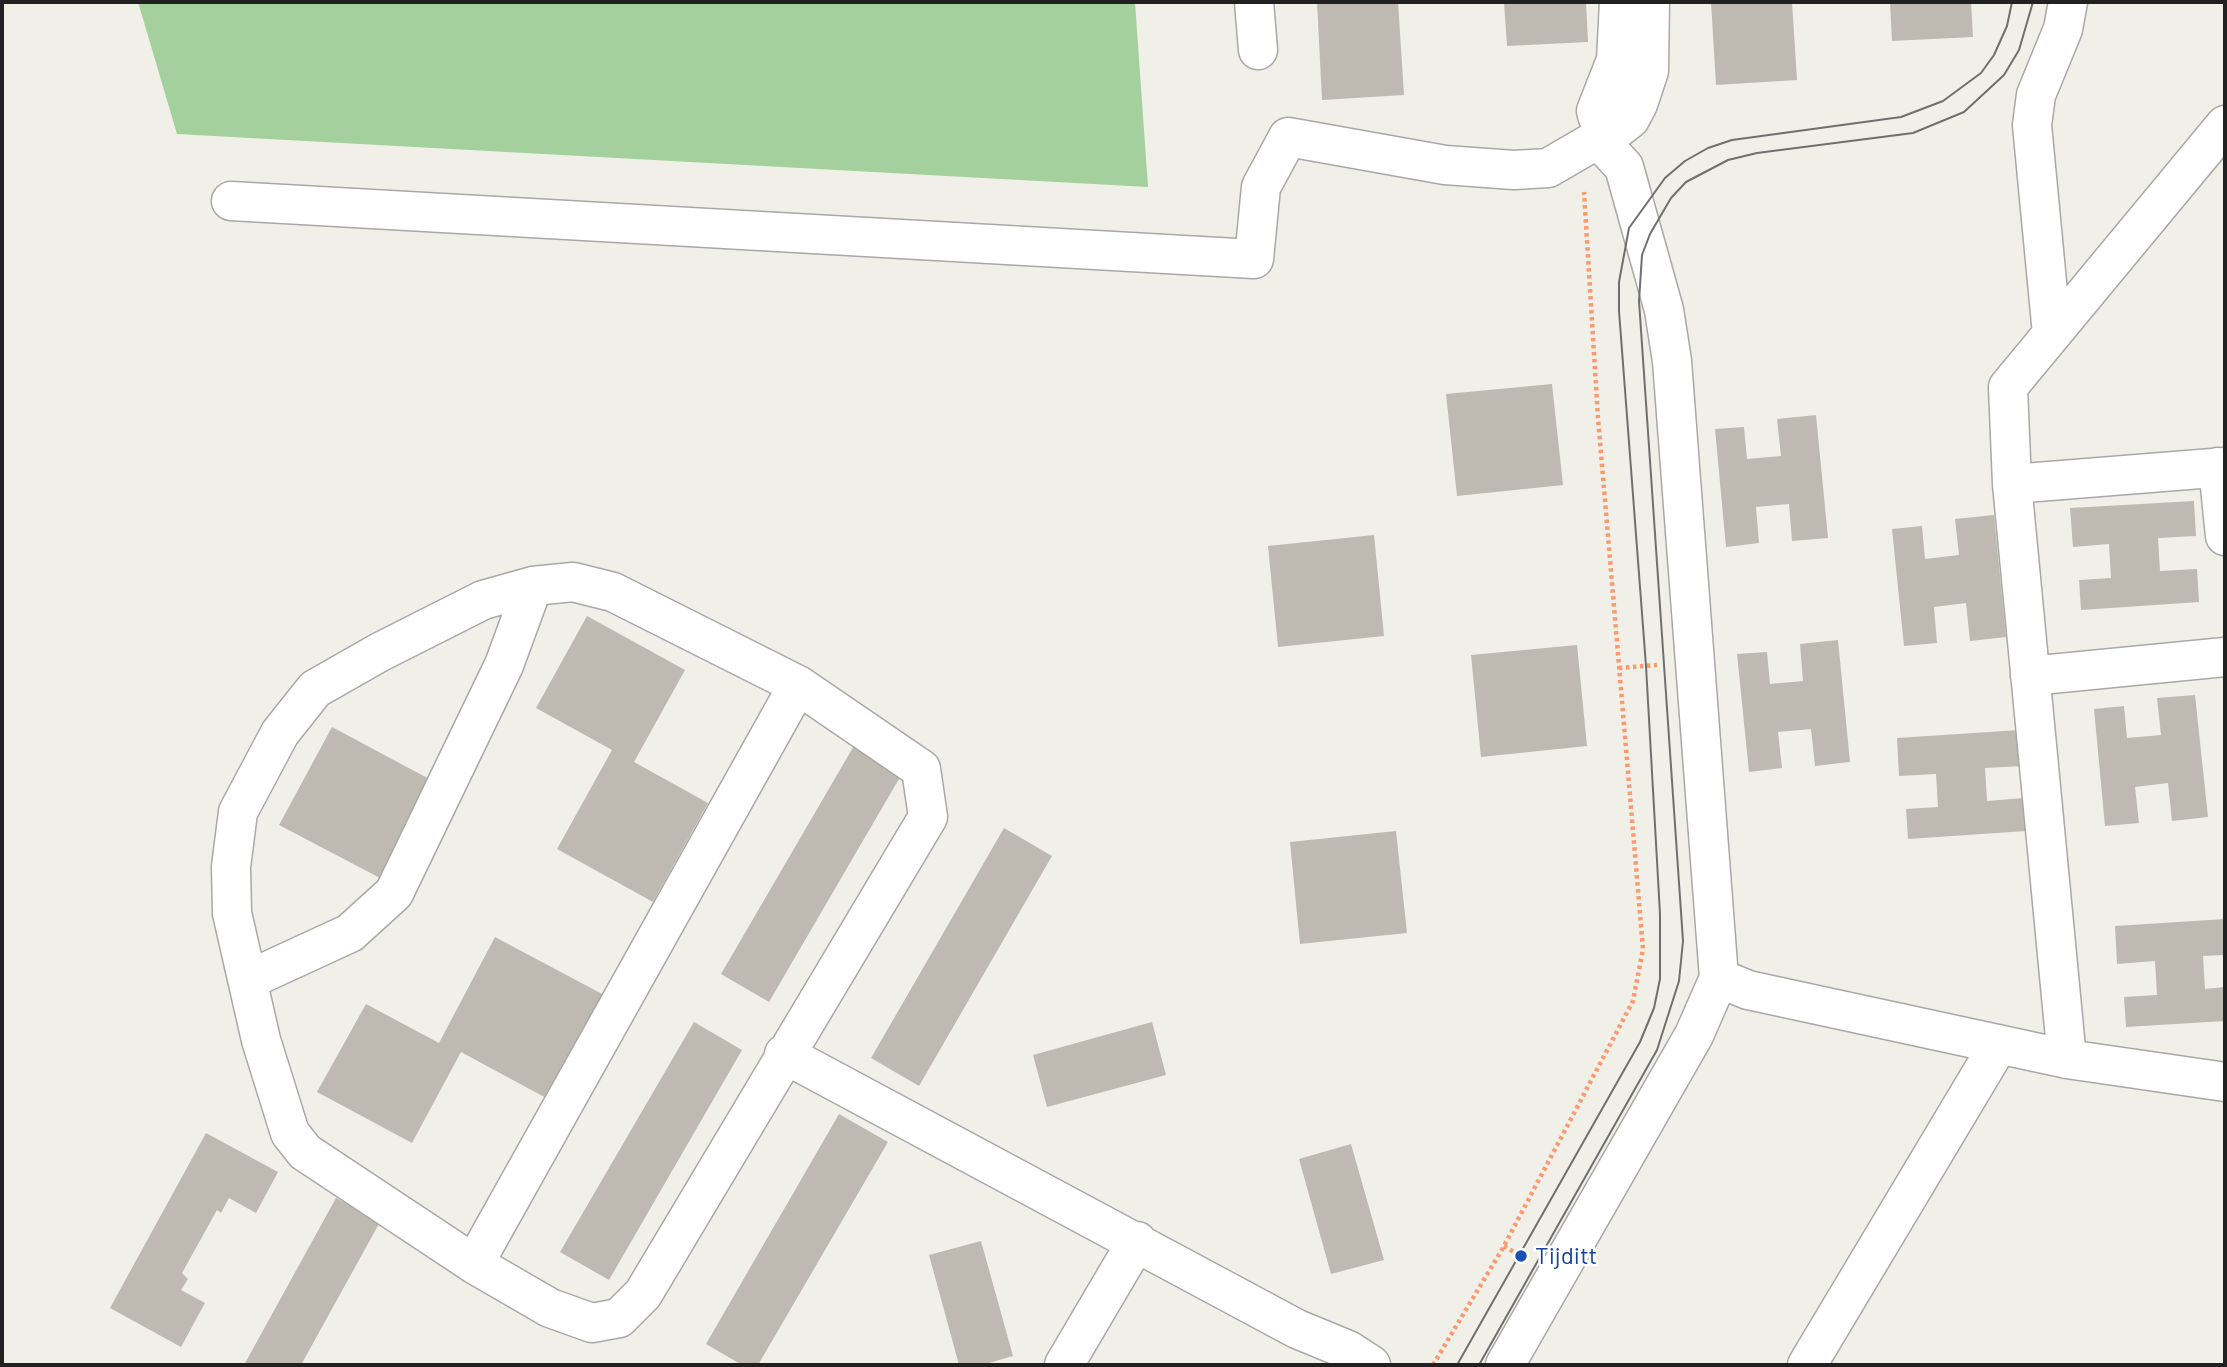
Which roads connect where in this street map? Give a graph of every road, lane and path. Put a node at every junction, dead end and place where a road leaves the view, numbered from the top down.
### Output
1 (1254, 2) edge
2 (1619, 2) edge
3 (1650, 2) edge
4 (2068, 2) edge
5 (1258, 50) dead end
6 (2225, 125) edge
7 (1596, 139) junction
8 (231, 201) dead end
9 (2052, 334) junction
10 (2222, 467) edge
11 (2012, 484) junction
12 (2225, 536) edge
13 (533, 586) junction
14 (2225, 656) edge
15 (2030, 676) junction
16 (798, 685) junction
17 (1719, 978) junction
18 (248, 980) junction
19 (1999, 1044) junction
20 (784, 1054) junction
21 (2067, 1059) junction
22 (2225, 1082) edge
23 (1137, 1241) junction
24 (474, 1264) junction
25 (1297, 1329) junction
26 (1064, 1365) edge
27 (1325, 1365) edge
28 (1371, 1365) edge
29 (1433, 1365) edge
30 (1505, 1365) edge
31 (1807, 1365) edge

1 - 5 street
2 - 7 street
3 - 7 street
4 - 9 street
6 - 9 street
7 - 8 street
7 - 17 street
7 - 29 path
9 - 11 street
10 - 11 street
10 - 12 street
11 - 15 street
13 - 16 street
13 - 18 street
13 - 18 street
14 - 15 street
15 - 21 street
16 - 20 street
16 - 24 street
17 - 19 street
17 - 30 street
18 - 24 street
19 - 21 street
19 - 31 street
20 - 23 street
20 - 24 street
21 - 22 street
23 - 25 street
23 - 26 street
25 - 27 street
25 - 28 street

